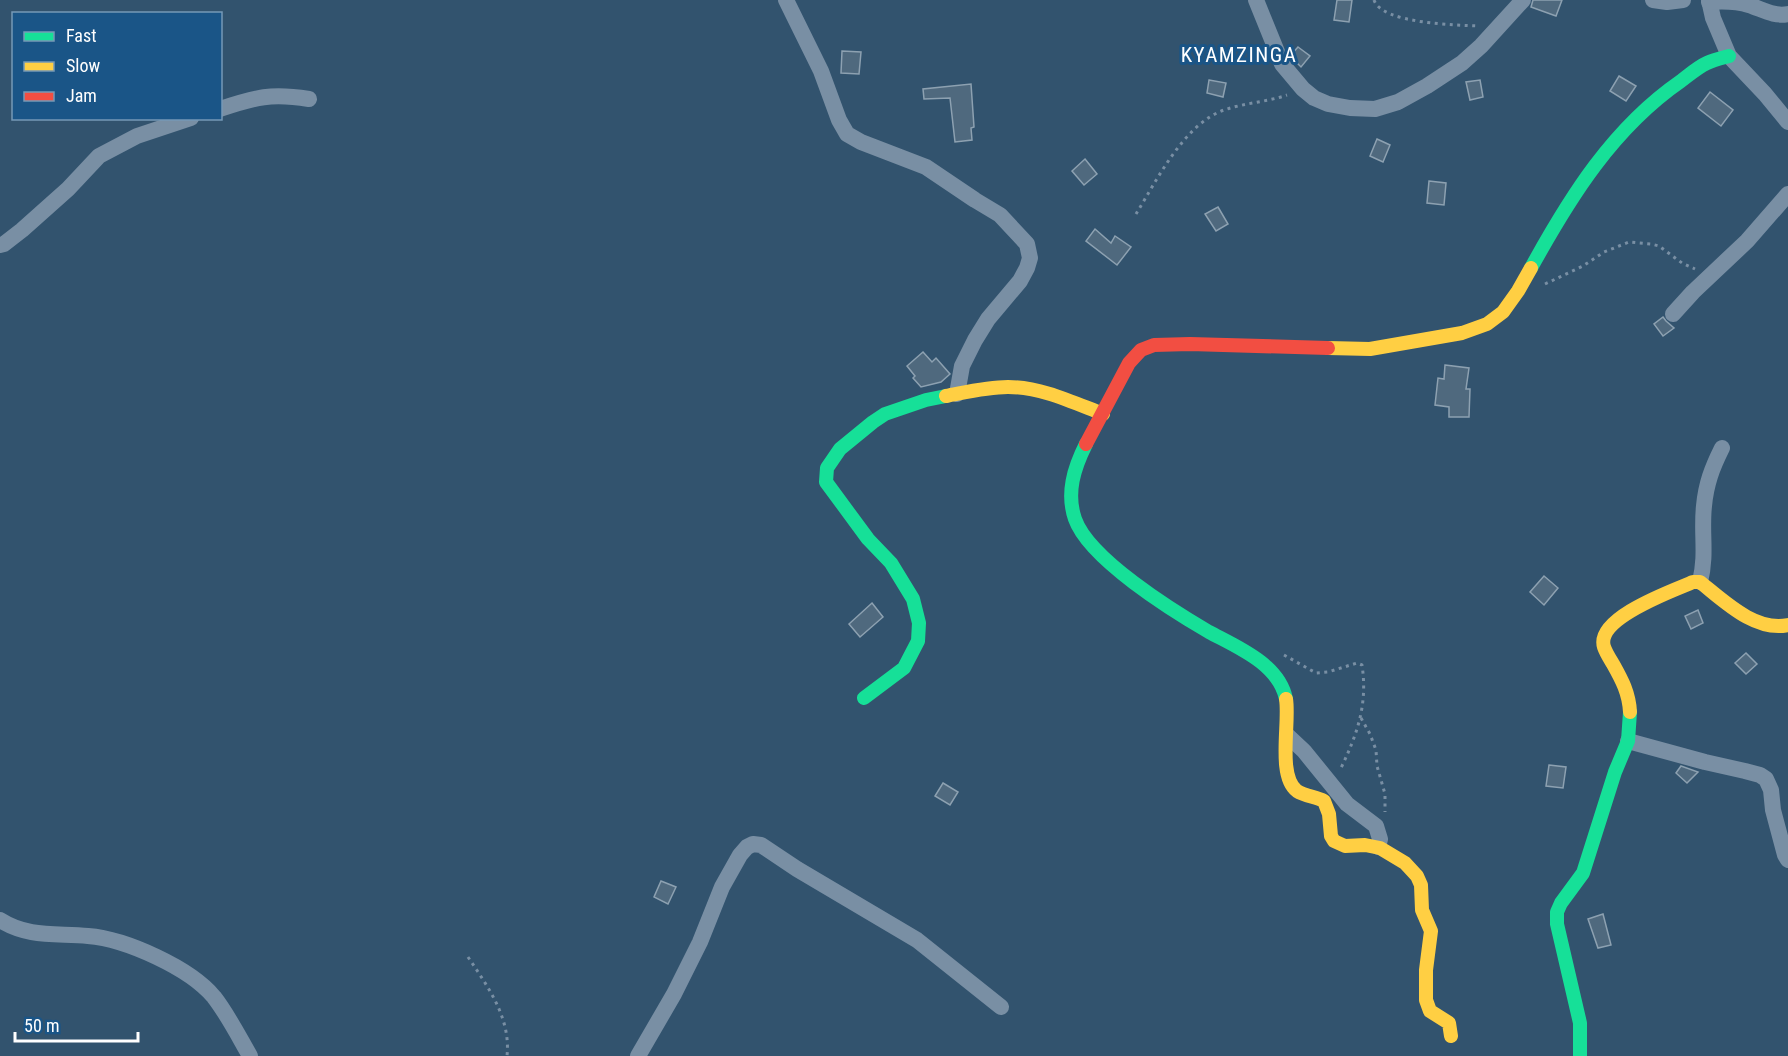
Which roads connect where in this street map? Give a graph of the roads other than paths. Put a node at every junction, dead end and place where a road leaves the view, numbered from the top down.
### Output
1 (786, 0) edge
2 (1256, 0) edge
3 (1523, 0) edge
4 (1653, 0) edge
5 (1683, 0) edge
6 (1709, 1) edge
7 (1788, 14) edge
8 (1729, 56) junction
9 (309, 99) dead end
10 (222, 108) edge
11 (185, 120) edge
12 (1788, 122) edge
13 (1788, 194) edge
14 (0, 245) edge
15 (1673, 314) dead end
16 (957, 394) junction
17 (1103, 414) junction
18 (1722, 448) dead end
19 (1700, 582) junction
20 (1788, 625) edge
21 (864, 698) dead end
22 (1288, 736) junction
23 (1628, 741) junction
24 (1378, 839) junction
25 (1788, 860) edge
26 (0, 920) edge
27 (1001, 1007) dead end
28 (1451, 1036) dead end
29 (250, 1056) edge
30 (638, 1056) edge
31 (1580, 1056) edge

1 - 16 street
2 - 3 street
4 - 5 street
6 - 7 street
6 - 8 street
8 - 12 street
8 - 17 street
9 - 10 street
11 - 14 street
13 - 15 street
16 - 17 street
16 - 21 street
17 - 22 street
18 - 19 street
19 - 20 street
19 - 23 street
22 - 24 street
22 - 24 street
23 - 25 street
23 - 31 street
24 - 28 street
26 - 29 street
27 - 30 street

